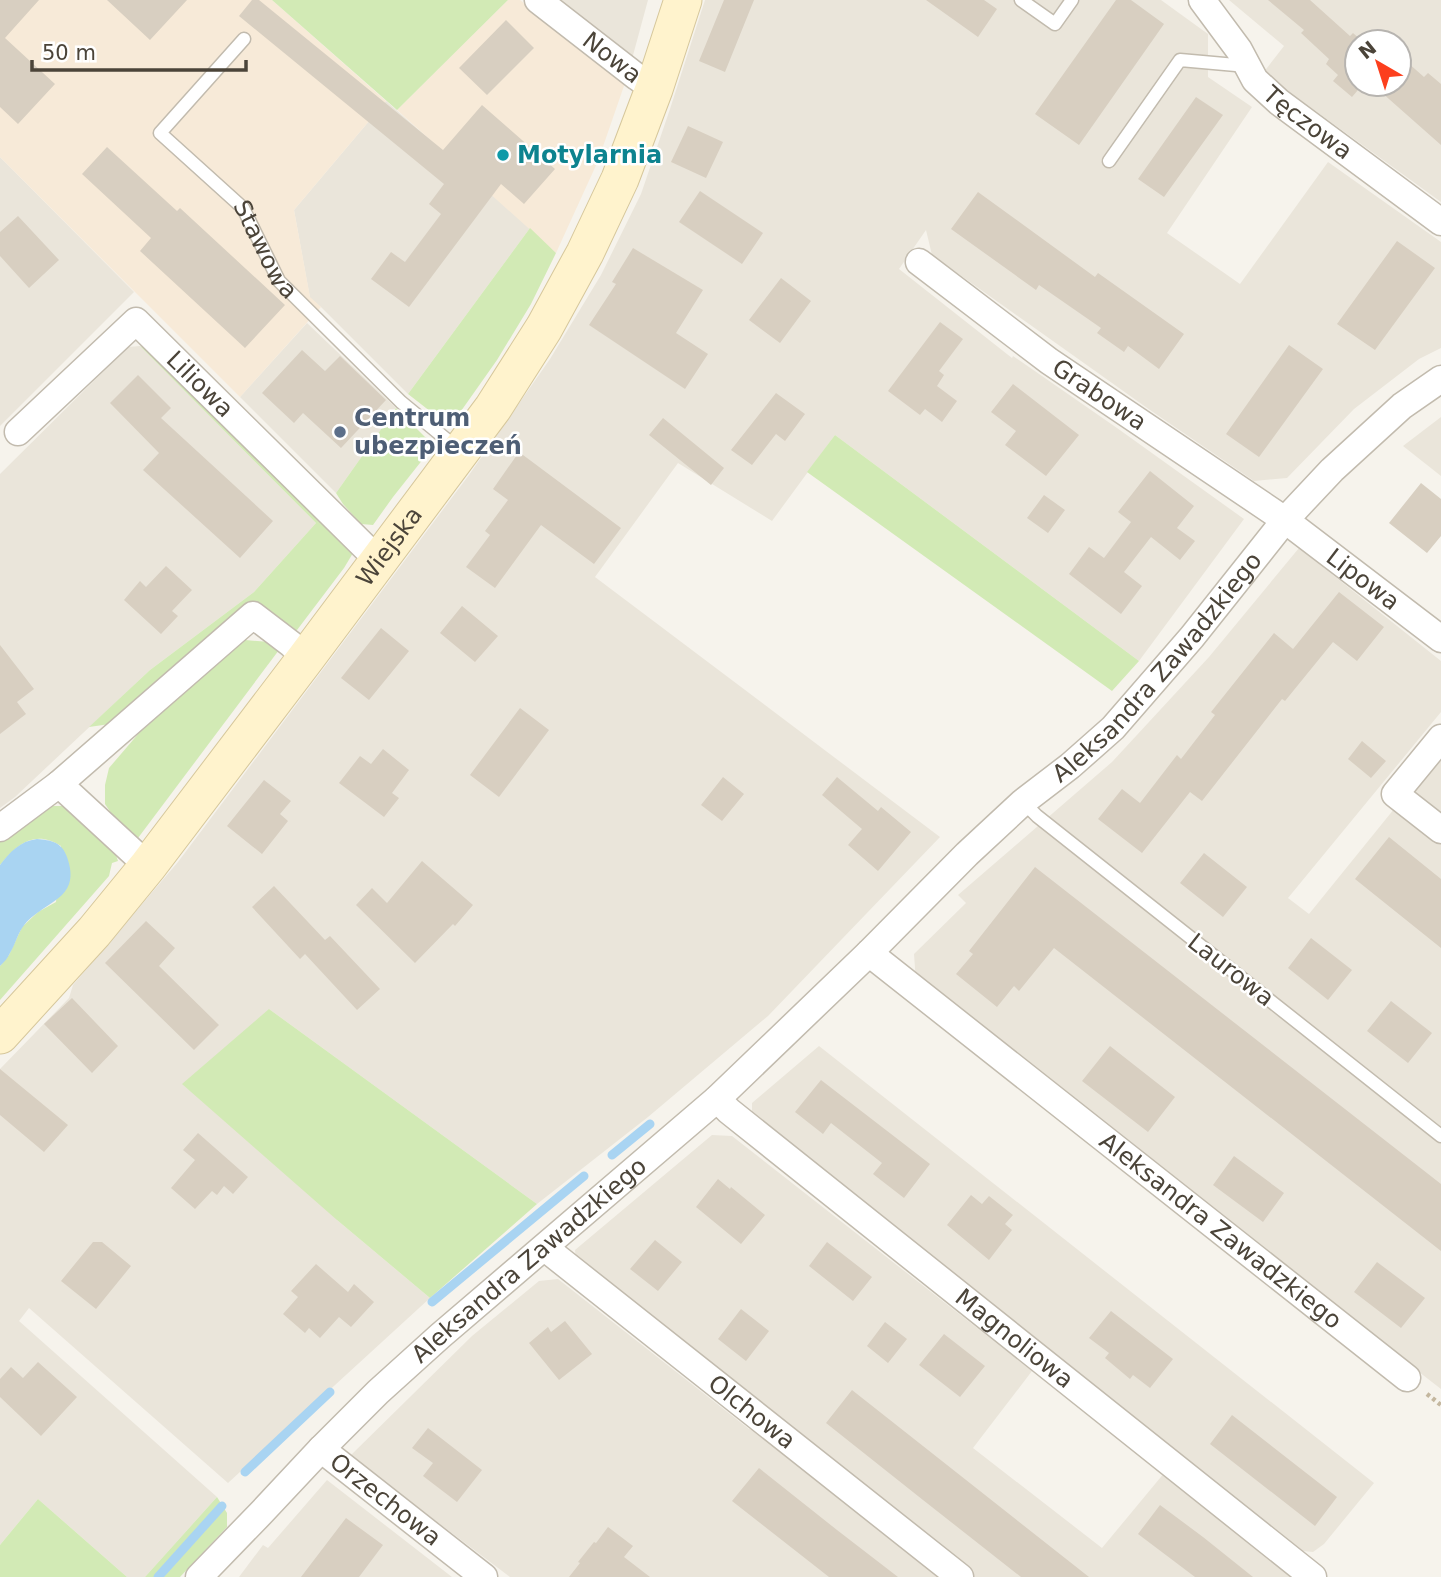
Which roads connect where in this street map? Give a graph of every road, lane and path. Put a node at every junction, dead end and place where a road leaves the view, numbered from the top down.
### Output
1 (538, 0) edge
2 (683, 0) edge
3 (1021, 0) edge
4 (1072, 0) edge
5 (1202, 0) edge
6 (244, 39) dead end
7 (1248, 66) junction
8 (654, 89) junction
9 (1109, 161) dead end
10 (1441, 222) edge
11 (919, 262) dead end
12 (1441, 379) edge
13 (18, 432) dead end
14 (460, 451) junction
15 (1285, 520) junction
16 (379, 561) junction
17 (1441, 639) edge
18 (306, 658) junction
19 (1441, 738) edge
20 (59, 784) junction
21 (1023, 802) junction
22 (0, 828) edge
23 (1441, 830) edge
24 (148, 866) junction
25 (869, 953) junction
26 (0, 1035) edge
27 (717, 1099) junction
28 (1441, 1136) edge
29 (545, 1248) junction
30 (1406, 1378) dead end
31 (321, 1449) junction
32 (199, 1577) edge
33 (484, 1577) edge
34 (960, 1577) edge
35 (1313, 1577) edge

1 - 8 street, Nowa
2 - 8 street, Wiejska
3 - 4 lane
5 - 7 street, Tęczowa
6 - 14 lane, Stawowa
7 - 9 lane
7 - 10 street, Tęczowa
8 - 14 street, Wiejska
11 - 15 street, Grabowa
12 - 15 street, Aleksandra Zawadzkiego
13 - 16 street, Liliowa
14 - 16 street, Wiejska
15 - 17 street, Lipowa
15 - 21 street, Aleksandra Zawadzkiego
16 - 18 street, Wiejska
18 - 20 street
18 - 24 street, Wiejska
19 - 23 street
20 - 22 street
20 - 24 street
21 - 25 street, Aleksandra Zawadzkiego
21 - 28 lane, Laurowa
24 - 26 street, Wiejska
25 - 27 street, Aleksandra Zawadzkiego
25 - 30 street, Aleksandra Zawadzkiego
27 - 29 street, Aleksandra Zawadzkiego
27 - 35 street, Magnoliowa
29 - 31 street, Aleksandra Zawadzkiego
29 - 34 street, Olchowa
31 - 32 street, Aleksandra Zawadzkiego
31 - 33 street, Orzechowa

